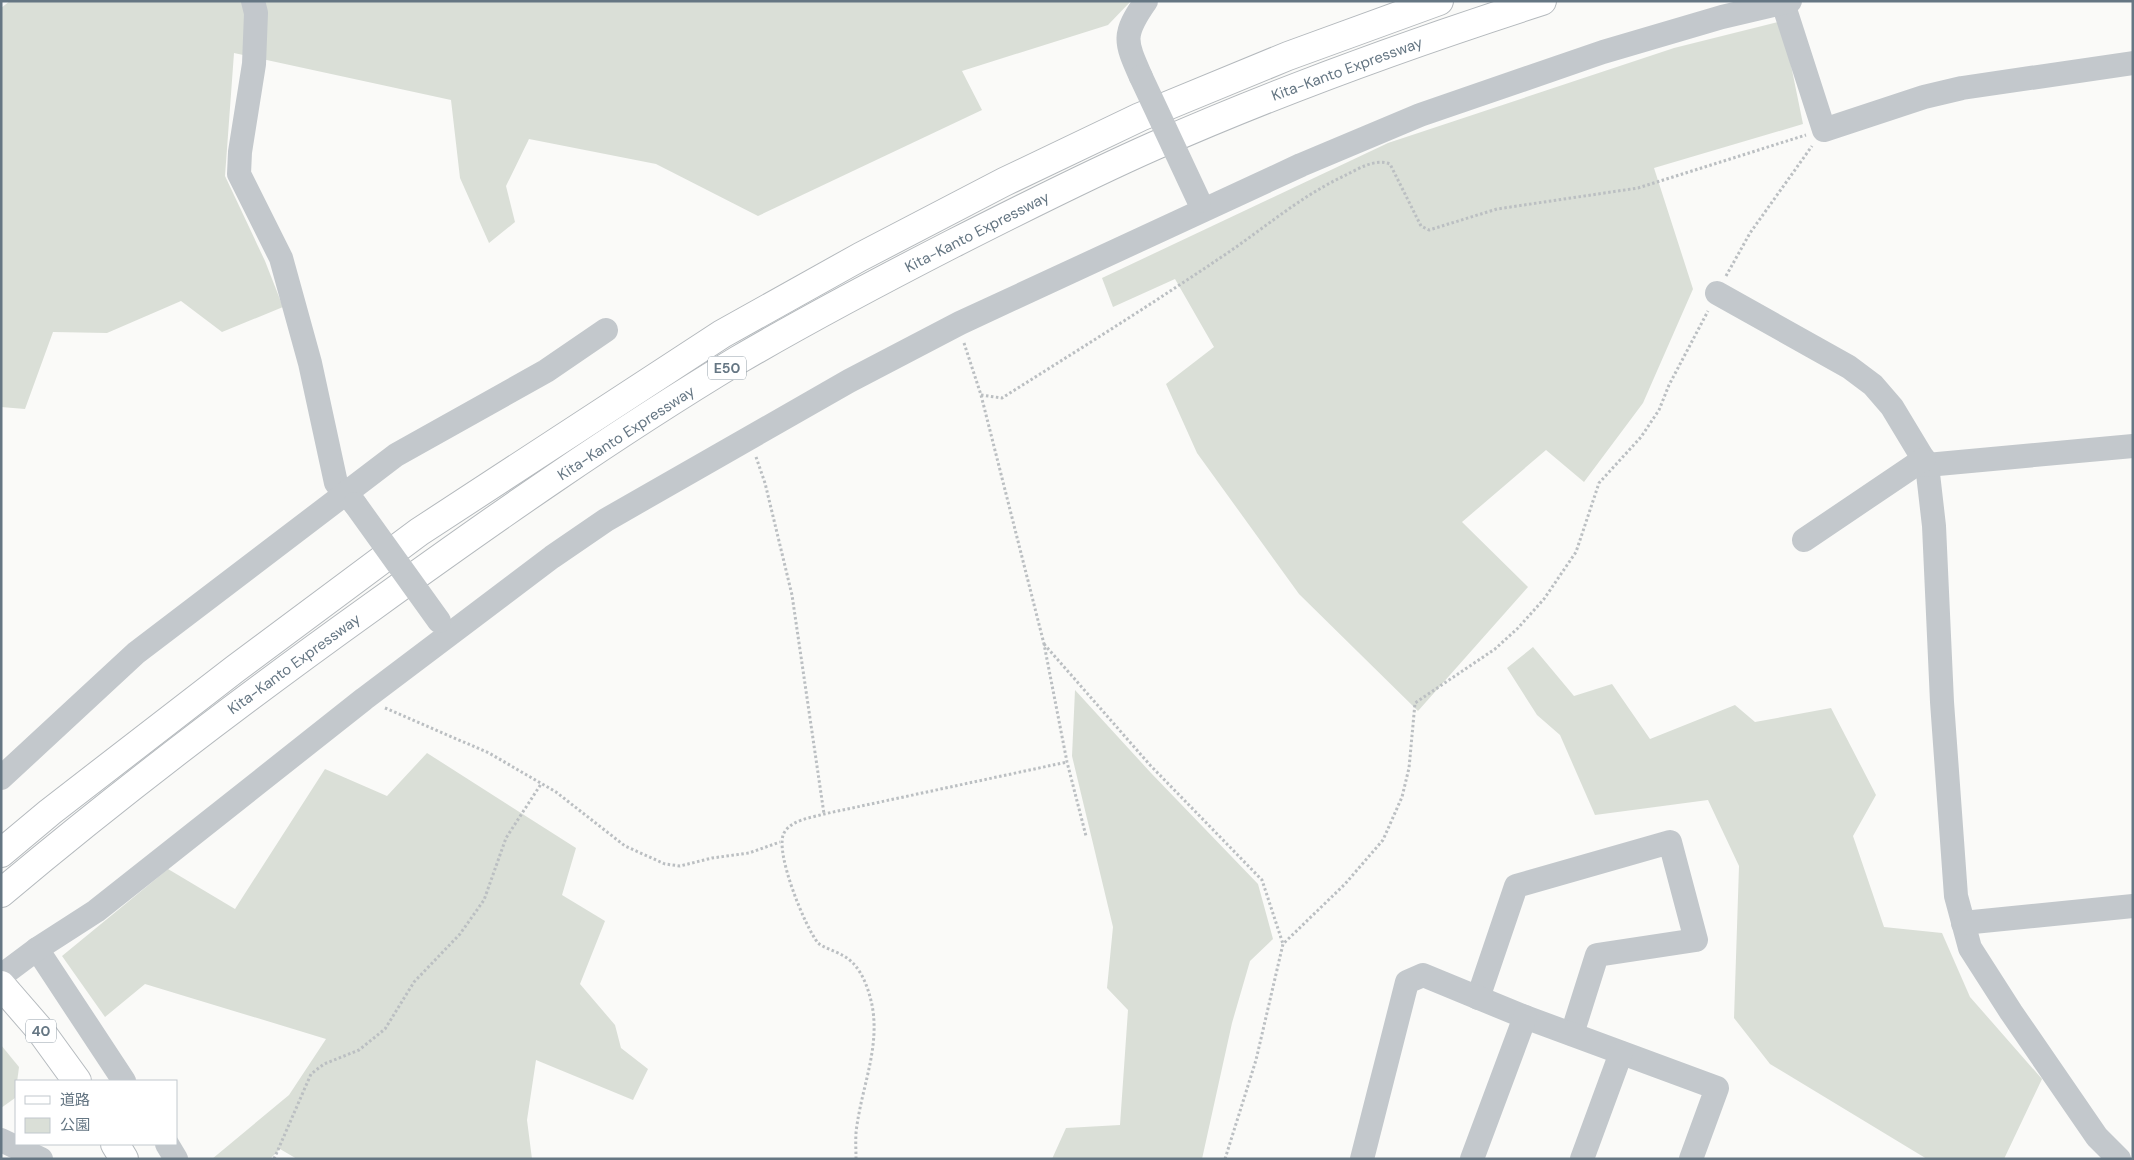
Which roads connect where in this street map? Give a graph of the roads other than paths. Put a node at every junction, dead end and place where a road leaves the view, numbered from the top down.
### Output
1 (253, 1) edge
2 (1146, 1) edge
3 (1439, 1) edge
4 (1542, 1) edge
5 (1787, 2) edge
6 (2133, 63) edge
7 (1202, 205) junction
8 (1717, 292) road end
9 (606, 330) dead end
10 (2133, 446) edge
11 (1926, 462) junction
12 (350, 499) junction
13 (1804, 540) dead end
14 (444, 627) junction
15 (1, 778) edge
16 (1, 853) edge
17 (1, 893) edge
18 (2133, 906) edge
19 (1963, 923) junction
20 (37, 949) junction
21 (1, 976) edge
22 (1, 985) edge
23 (1478, 998) junction
24 (1525, 1017) junction
25 (1572, 1034) junction
26 (1621, 1053) junction
27 (76, 1080) edge
28 (123, 1080) edge
29 (1, 1140) edge
30 (116, 1145) edge
31 (41, 1159) edge
32 (124, 1159) edge
33 (1362, 1159) edge
34 (1472, 1159) edge
35 (1582, 1159) edge
36 (1691, 1159) edge
37 (2118, 1159) edge

1 - 12 street
2 - 7 street, bridge
3 - 16 main road, Kita-Kanto Expressway / E50
4 - 17 main road, Kita-Kanto Expressway / E50
5 - 6 street
5 - 7 street
7 - 14 street
8 - 11 street
9 - 12 street
10 - 11 street
11 - 13 street
11 - 19 street
12 - 14 street, bridge
12 - 15 street
14 - 20 street
18 - 19 street
19 - 37 street
20 - 21 street
20 - 28 street
22 - 27 main road, 40
23 - 24 street
23 - 25 street
23 - 33 street
24 - 25 street
24 - 34 street
25 - 26 street
26 - 35 street
26 - 36 street
29 - 31 street
30 - 32 main road

